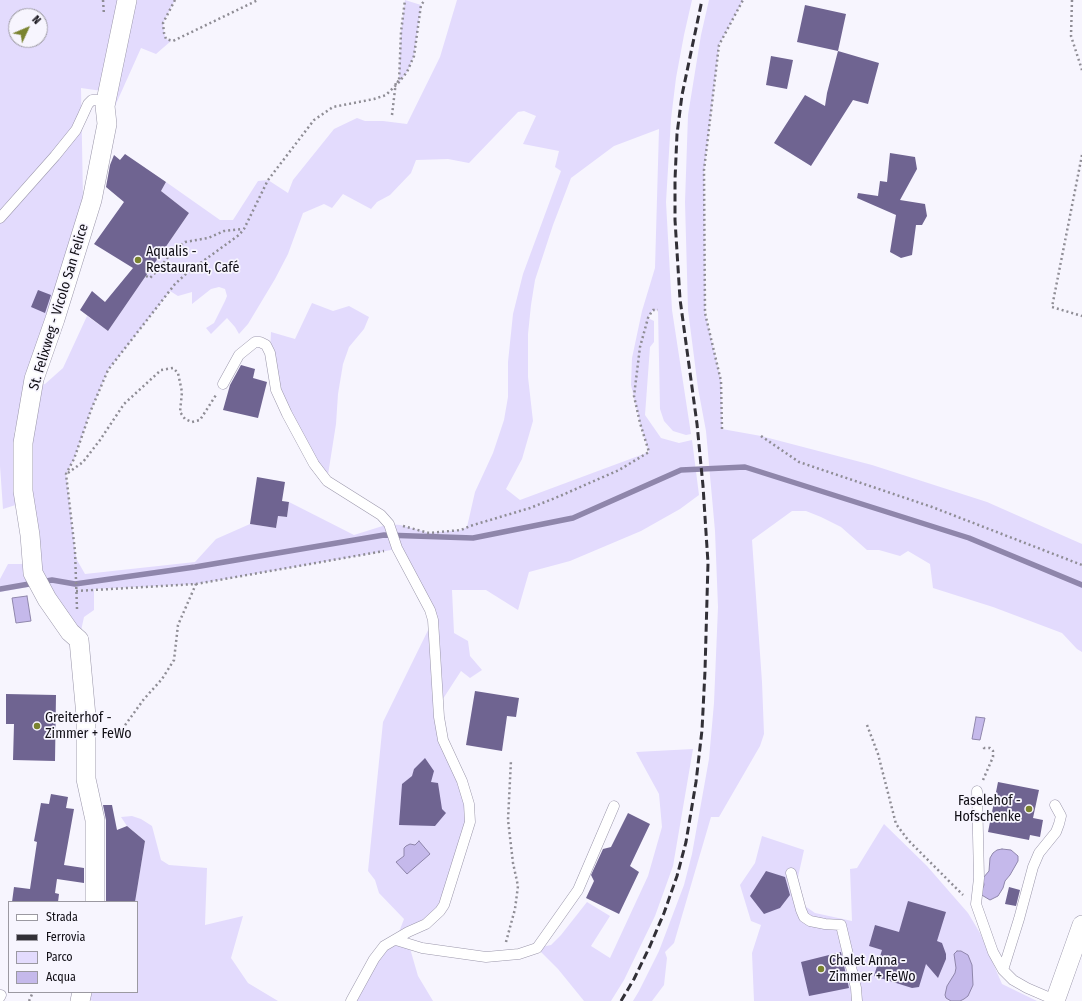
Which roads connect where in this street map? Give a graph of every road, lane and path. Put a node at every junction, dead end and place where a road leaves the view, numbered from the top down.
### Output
1 (127, 0) edge
2 (175, 0) edge
3 (258, 0) edge
4 (405, 0) edge
5 (425, 0) edge
6 (743, 0) edge
7 (1072, 0) edge
8 (1082, 70) edge
9 (399, 82) junction
10 (396, 85) junction
11 (105, 106) junction
12 (392, 115) dead end
13 (1082, 155) edge
14 (0, 218) edge
15 (244, 229) junction
16 (146, 276) dead end
17 (658, 310) dead end
18 (1082, 316) edge
19 (223, 384) joint
20 (722, 429) dead end
21 (761, 436) dead end
22 (66, 474) junction
23 (389, 524) junction
24 (397, 548) junction
25 (1082, 565) edge
26 (196, 584) junction
27 (76, 591) junction
28 (79, 640) junction
29 (867, 725) dead end
30 (103, 743) dead end
31 (983, 745) dead end
32 (511, 760) dead end
33 (977, 791) joint
34 (1055, 805) dead end
35 (614, 806) dead end
36 (791, 873) dead end
37 (95, 901) edge
38 (978, 911) junction
39 (1082, 925) edge
40 (396, 940) junction
41 (492, 957) junction
42 (1003, 970) junction
43 (1055, 1000) edge
44 (351, 1001) edge
45 (857, 1001) edge

1 - 11 street, St. Felixweg - Vicolo San Felice
2 - 3 path
4 - 9 path
5 - 9 path
6 - 20 path
7 - 8 path
9 - 10 path
10 - 12 path
10 - 15 path
11 - 14 lane
11 - 28 street, St. Felixweg - Vicolo San Felice
13 - 18 path
15 - 16 path
15 - 22 path
17 - 23 path
19 - 22 path
19 - 23 lane
21 - 25 path
22 - 27 path
23 - 24 lane
24 - 26 path
24 - 40 lane
26 - 27 path
26 - 30 path
27 - 28 path
28 - 37 street
29 - 38 path
31 - 33 path
32 - 41 path
33 - 38 lane
34 - 42 lane
35 - 41 lane
36 - 45 lane
38 - 42 lane
39 - 43 street
40 - 41 lane
40 - 44 lane
42 - 43 lane

